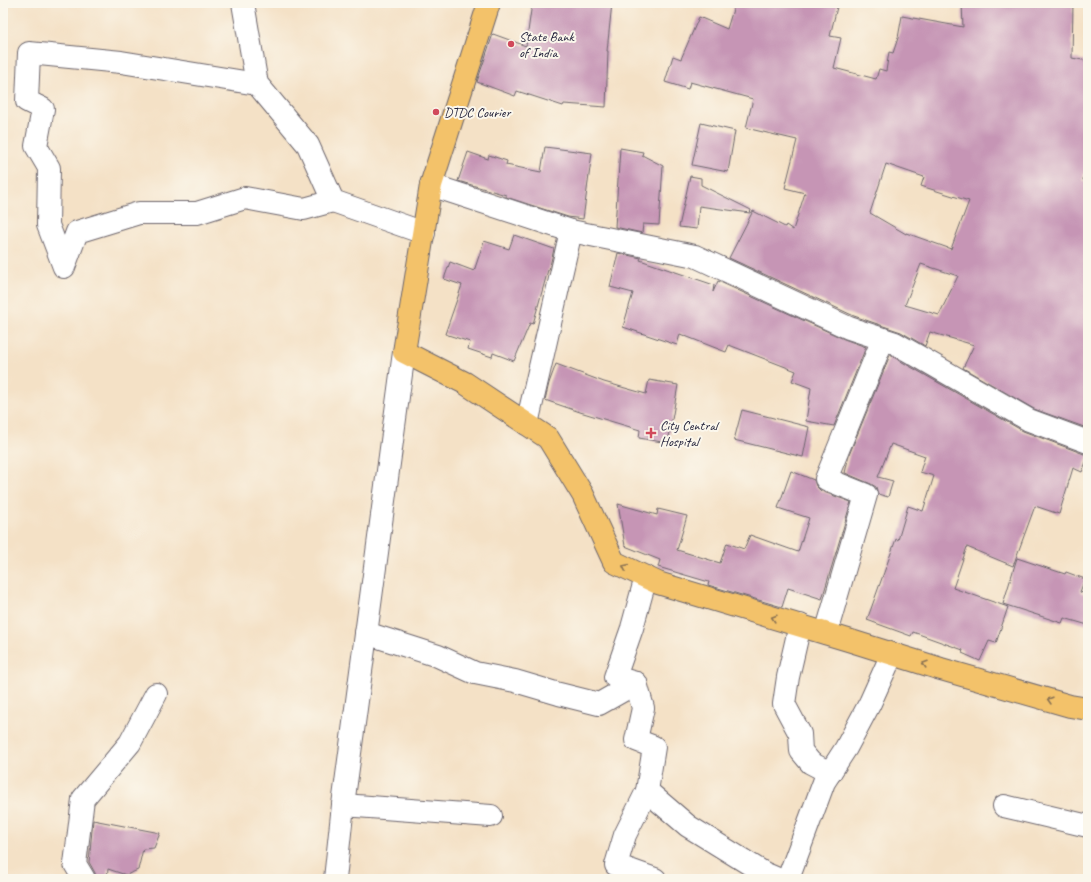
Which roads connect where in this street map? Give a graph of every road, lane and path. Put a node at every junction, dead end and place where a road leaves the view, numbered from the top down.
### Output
1 (243, 3) edge
2 (489, 3) edge
3 (257, 84) junction
4 (432, 185) junction
5 (333, 201) junction
6 (571, 231) junction
7 (424, 233) junction
8 (883, 339) junction
9 (404, 352) junction
10 (527, 424) junction
11 (1088, 442) edge
12 (646, 577) junction
13 (800, 625) junction
14 (366, 633) junction
15 (826, 633) junction
16 (892, 654) junction
17 (636, 683) junction
18 (156, 694) dead end
19 (1088, 709) edge
20 (830, 773) junction
21 (647, 791) junction
22 (343, 805) junction
23 (1004, 806) dead end
24 (491, 816) dead end
25 (1088, 826) edge
26 (84, 879) edge
27 (335, 879) edge
28 (655, 879) edge
29 (778, 879) edge
30 (788, 879) edge

1 - 3 street
2 - 4 main road
3 - 5 street
3 - 5 street
4 - 6 street
4 - 7 main road
5 - 7 street
6 - 8 street
6 - 10 street
7 - 9 main road
8 - 11 street
8 - 15 street
9 - 10 main road
9 - 14 street
12 -> 10 main road
13 -> 12 main road
12 - 17 street
13 - 15 main road
13 - 20 street
14 - 17 street
14 - 22 street
15 - 16 main road
19 -> 16 main road
16 - 20 street
17 - 21 street
18 - 26 street
20 - 30 street
21 - 28 street
21 - 29 street
22 - 24 street
22 - 27 street
23 - 25 street

